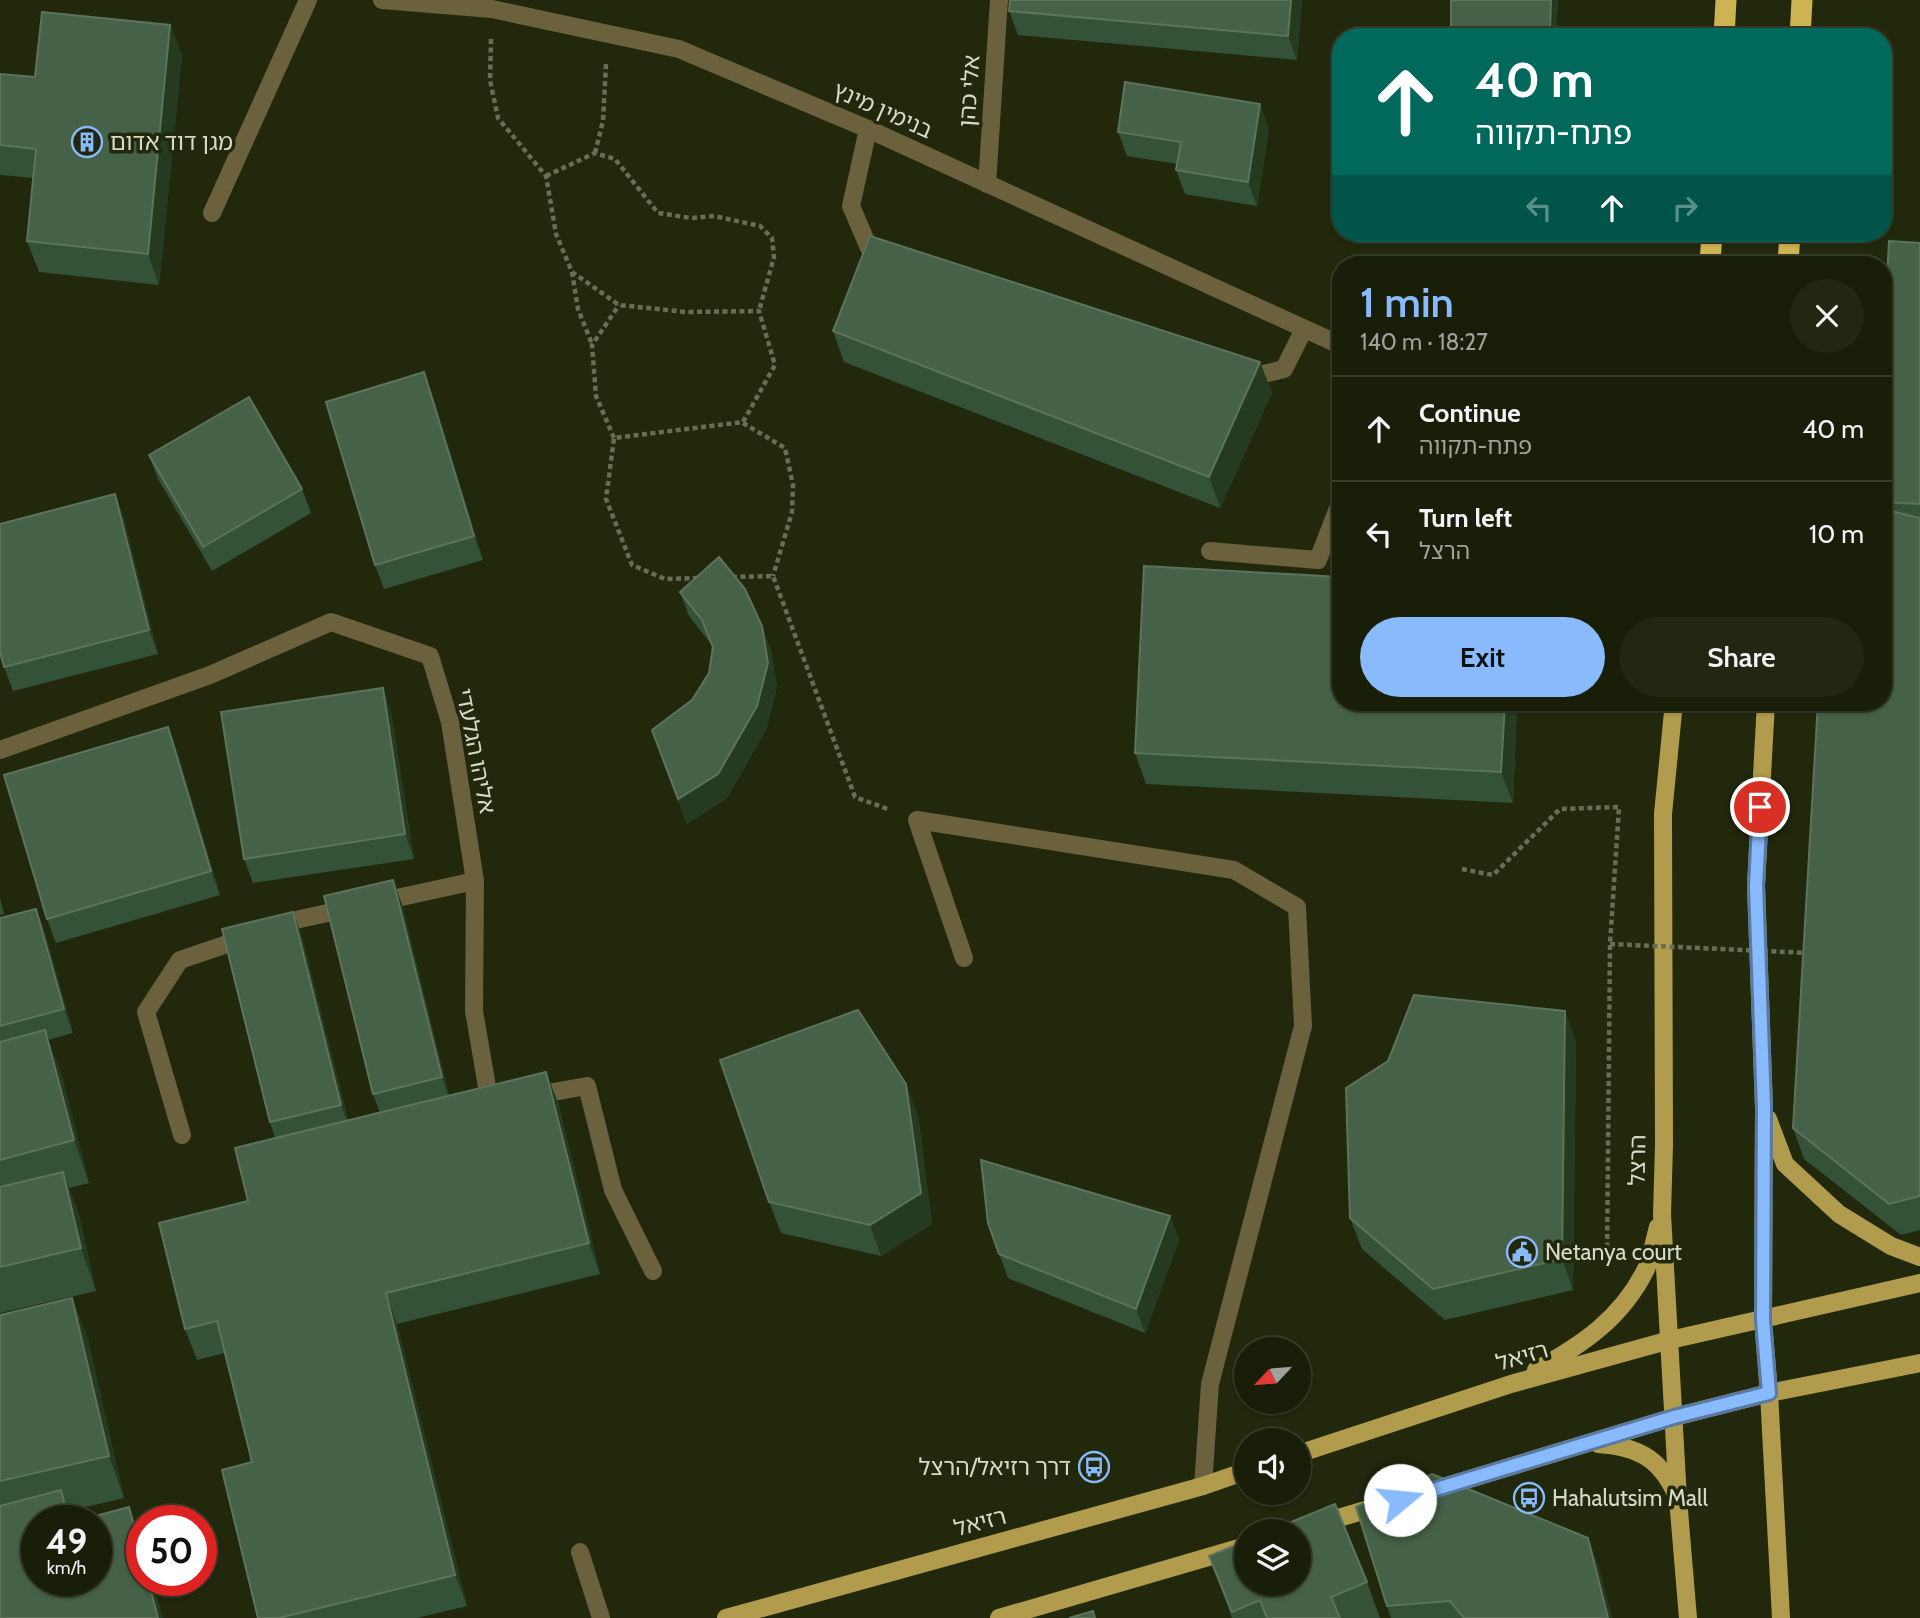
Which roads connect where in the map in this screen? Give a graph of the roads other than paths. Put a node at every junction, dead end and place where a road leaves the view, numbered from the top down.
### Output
1 (308, 0) edge
2 (382, 0) edge
3 (999, 0) edge
4 (1726, 0) edge
5 (1801, 0) edge
6 (1724, 28) edge
7 (1800, 28) edge
8 (868, 129) junction
9 (987, 184) junction
10 (212, 213) dead end
11 (895, 257) edge
12 (1304, 330) junction
13 (1332, 342) edge
14 (1229, 371) edge
15 (1332, 524) edge
16 (1210, 551) dead end
17 (1673, 711) edge
18 (1766, 711) edge
19 (0, 751) edge
20 (475, 881) junction
21 (964, 958) dead end
22 (1764, 1108) junction
23 (183, 1135) dead end
24 (1662, 1214) junction
25 (1920, 1258) edge
26 (653, 1271) dead end
27 (1920, 1283) edge
28 (1763, 1320) junction
29 (1670, 1340) junction
30 (1920, 1363) edge
31 (1511, 1384) junction
32 (1769, 1393) junction
33 (1674, 1417) junction
34 (1584, 1444) junction
35 (1311, 1450) edge
36 (1234, 1475) edge
37 (1203, 1486) junction
38 (1678, 1499) junction
39 (1311, 1526) edge
40 (1234, 1549) edge
41 (580, 1552) dead end
42 (601, 1618) edge
43 (726, 1618) edge
44 (999, 1618) edge
45 (1688, 1618) edge
46 (1781, 1618) edge

1 - 10 street
2 - 8 street, בנימין מינץ
3 - 9 street, אלי כהן
4 - 6 highway
5 - 7 highway
8 - 9 street, בנימין מינץ
8 - 11 street
9 - 12 street, בנימין מינץ
12 - 13 street, בנימין מינץ
12 - 14 street
15 - 16 street
17 - 24 main road, הרצל
18 - 22 main road
19 - 20 street, אליהו הגלעדי
20 - 23 street
20 - 26 street, אליהו הגלעדי
21 - 37 street
22 - 25 main road
22 - 28 main road
24 - 29 main road, הרצל
24 - 31 main road
27 - 28 main road, רזיאל
28 - 29 main road, רזיאל
28 - 32 main road
29 - 31 main road, רזיאל
29 - 33 main road, הרצל
30 - 32 main road
31 - 35 main road, רזיאל
32 - 33 main road
32 - 46 main road
33 - 34 main road
33 - 38 main road, הרצל
34 - 38 main road
34 - 39 main road
36 - 37 main road, רזיאל
37 - 43 main road, רזיאל
38 - 45 main road, הרצל
40 - 44 main road
41 - 42 street

